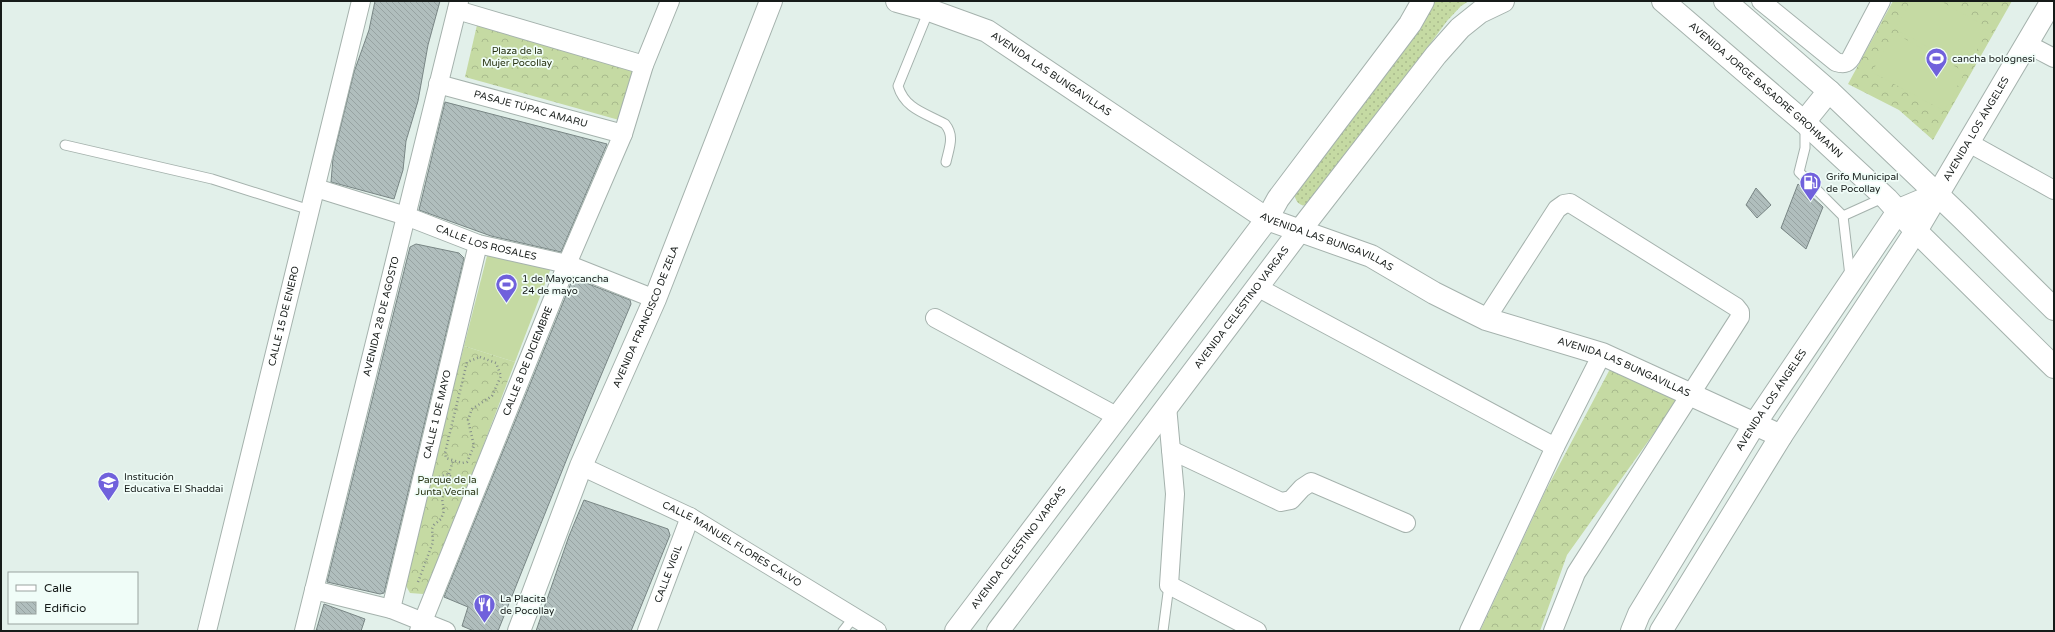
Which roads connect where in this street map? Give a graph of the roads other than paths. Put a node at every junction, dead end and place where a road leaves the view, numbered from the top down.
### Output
1 (362, 1) edge
2 (670, 1) edge
3 (771, 1) edge
4 (897, 1) edge
5 (1423, 1) edge
6 (1503, 1) edge
7 (1663, 1) edge
8 (1725, 1) edge
9 (1760, 1) edge
10 (1881, 1) edge
11 (2052, 1) edge
12 (458, 6) edge
13 (929, 10) junction
14 (2027, 44) junction
15 (2054, 58) edge
16 (644, 65) junction
17 (438, 84) junction
18 (1829, 91) junction
19 (1804, 122) junction
20 (623, 134) junction
21 (1969, 143) junction
22 (65, 145) dead end
23 (946, 162) dead end
24 (316, 188) junction
25 (2054, 190) edge
26 (1938, 194) junction
27 (1892, 204) junction
28 (310, 210) junction
29 (406, 216) junction
30 (1843, 216) junction
31 (1267, 219) junction
32 (1301, 229) junction
33 (1916, 231) junction
34 (478, 244) junction
35 (567, 264) junction
36 (1851, 282) junction
37 (1257, 287) junction
38 (655, 300) junction
39 (2054, 309) edge
40 (935, 318) dead end
41 (1486, 320) junction
42 (1165, 354) junction
43 (1602, 354) junction
44 (2054, 367) edge
45 (1193, 373) junction
46 (1690, 394) junction
47 (1167, 406) junction
48 (1118, 417) junction
49 (1754, 425) junction
50 (1781, 436) junction
51 (1555, 447) junction
52 (1172, 450) junction
53 (581, 466) junction
54 (690, 517) junction
55 (1406, 523) dead end
56 (1169, 585) junction
57 (314, 590) junction
58 (391, 609) junction
59 (848, 624) edge
60 (421, 626) edge
61 (207, 631) edge
62 (304, 631) edge
63 (446, 631) edge
64 (519, 631) edge
65 (647, 631) edge
66 (877, 631) edge
67 (956, 631) edge
68 (998, 631) edge
69 (1163, 631) edge
70 (1257, 631) edge
71 (1469, 631) edge
72 (1553, 631) edge
73 (1632, 631) edge
74 (1661, 631) edge

1 - 24 street, CALLE 15 DE ENERO
2 - 16 street, CALLE 8 DE DICIEMBRE
3 - 38 main road, AVENIDA FRANCISCO DE ZELA
4 - 13 main road, AVENIDA LAS BUNGAVILLAS
5 - 31 main road, AVENIDA CELESTINO VARGAS
6 - 32 main road, AVENIDA CELESTINO VARGAS
7 - 19 main road, AVENIDA JORGE BASADRE GROHMANN
8 - 18 main road
9 - 10 street
11 - 14 main road, AVENIDA LOS ÁNGELES
12 - 16 street
12 - 17 street, AVENIDA 28 DE AGOSTO
13 - 23 lane
13 - 31 main road, AVENIDA LAS BUNGAVILLAS
14 - 15 street
14 - 21 main road, AVENIDA LOS ÁNGELES
16 - 20 street, CALLE 8 DE DICIEMBRE
17 - 20 street, PASAJE TÚPAC AMARU
17 - 29 street, AVENIDA 28 DE AGOSTO
18 - 19 main road
18 - 26 main road
19 - 27 main road, AVENIDA JORGE BASADRE GROHMANN
19 - 30 lane
20 - 35 street, CALLE 8 DE DICIEMBRE
21 - 25 street
21 - 26 main road, AVENIDA LOS ÁNGELES
22 - 28 lane
24 - 28 street, CALLE 15 DE ENERO
24 - 29 street, CALLE LOS ROSALES
26 - 27 main road
26 - 33 main road, AVENIDA LOS ÁNGELES
26 - 39 main road
27 - 30 lane
27 - 33 main road, AVENIDA JORGE BASADRE GROHMANN
27 - 36 main road, AVENIDA LOS ÁNGELES
28 - 61 street, CALLE 15 DE ENERO
29 - 34 street, CALLE LOS ROSALES
29 - 57 street, AVENIDA 28 DE AGOSTO
30 - 36 lane
31 - 32 main road, AVENIDA LAS BUNGAVILLAS
31 - 42 main road, AVENIDA CELESTINO VARGAS
32 - 37 main road, AVENIDA CELESTINO VARGAS
32 - 41 main road, AVENIDA LAS BUNGAVILLAS
33 - 44 main road, AVENIDA JORGE BASADRE GROHMANN
33 - 50 main road, AVENIDA LOS ÁNGELES
34 - 35 street, CALLE LOS ROSALES
34 - 58 street, CALLE 1 DE MAYO
35 - 38 street, CALLE LOS ROSALES
35 - 60 street, CALLE 8 DE DICIEMBRE
36 - 49 main road, AVENIDA LOS ÁNGELES
37 - 45 main road, AVENIDA CELESTINO VARGAS
37 - 51 street
38 - 53 main road, AVENIDA FRANCISCO DE ZELA
40 - 48 street
41 - 43 main road, AVENIDA LAS BUNGAVILLAS
41 - 46 street
42 - 45 main road
42 - 48 main road, AVENIDA CELESTINO VARGAS
43 - 46 main road, AVENIDA LAS BUNGAVILLAS
43 - 51 street
45 - 47 main road, AVENIDA CELESTINO VARGAS
46 - 49 main road, AVENIDA LAS BUNGAVILLAS
46 - 72 street
47 - 52 street
47 - 68 main road, AVENIDA CELESTINO VARGAS
48 - 67 main road, AVENIDA CELESTINO VARGAS
49 - 50 main road, AVENIDA LAS BUNGAVILLAS
49 - 73 main road, AVENIDA LOS ÁNGELES
50 - 74 main road, AVENIDA LOS ÁNGELES
51 - 71 street
52 - 55 street
52 - 56 street
53 - 54 street, CALLE MANUEL FLORES CALVO
53 - 64 main road, AVENIDA FRANCISCO DE ZELA
54 - 59 street, CALLE MANUEL FLORES CALVO
54 - 65 street, CALLE VIGIL
56 - 69 lane
56 - 70 street
57 - 58 street
57 - 62 street, AVENIDA 28 DE AGOSTO
58 - 60 street
59 - 66 street, CALLE MANUEL FLORES CALVO
60 - 63 street

